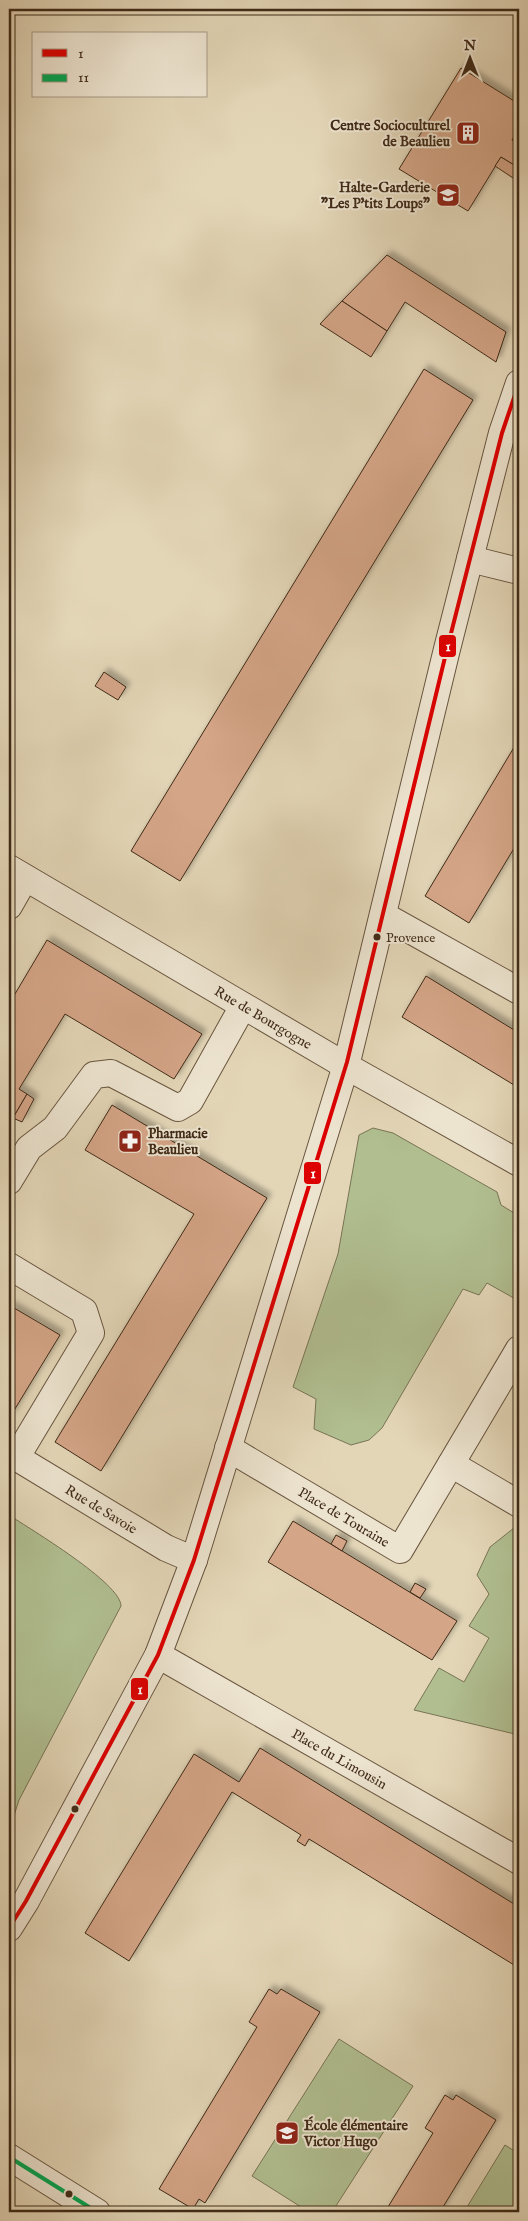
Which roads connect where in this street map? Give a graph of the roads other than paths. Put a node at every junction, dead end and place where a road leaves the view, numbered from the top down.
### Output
1 (519, 383) edge
2 (470, 559) junction
3 (519, 571) edge
4 (17, 873) edge
5 (9, 906) edge
6 (383, 915) junction
7 (519, 991) edge
8 (243, 1006) junction
9 (346, 1066) junction
10 (519, 1163) edge
11 (9, 1181) edge
12 (9, 1266) edge
13 (519, 1349) edge
14 (228, 1448) junction
15 (13, 1455) edge
16 (451, 1464) junction
17 (519, 1504) edge
18 (194, 1560) junction
19 (158, 1655) junction
20 (519, 1861) edge
21 (9, 1928) edge
22 (9, 2157) edge
23 (97, 2212) edge

1 - 2 street
2 - 3 street
2 - 6 street
4 - 5 street
4 - 8 street, Rue de Bourgogne
6 - 7 street
6 - 9 street
8 - 9 street, Rue de Bourgogne
8 - 11 street
9 - 10 street, Rue de Bourgogne
9 - 14 street
12 - 15 street
13 - 16 street, Place de Touraine
14 - 16 street, Place de Touraine
14 - 18 street
15 - 18 street, Rue de Savoie
16 - 17 street
18 - 19 street
19 - 20 street, Place du Limousin
19 - 21 street
22 - 23 street

